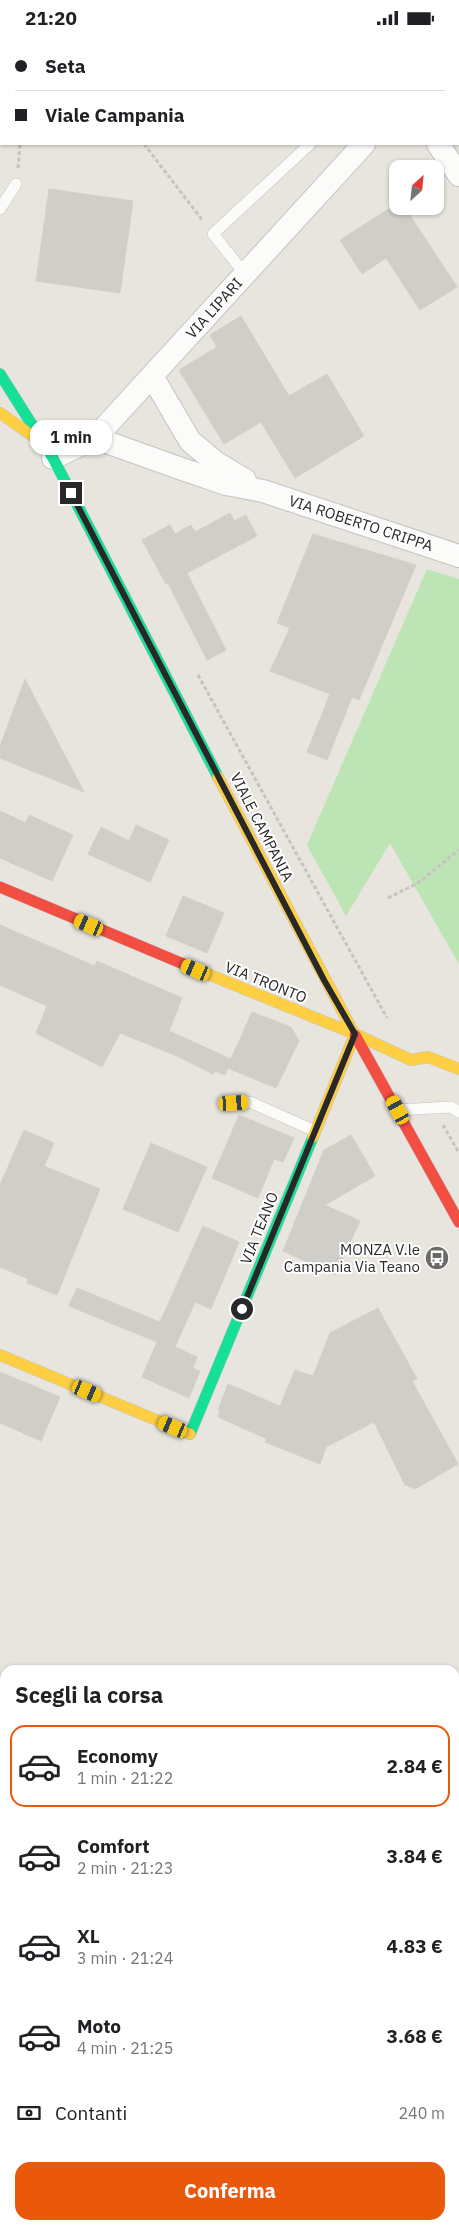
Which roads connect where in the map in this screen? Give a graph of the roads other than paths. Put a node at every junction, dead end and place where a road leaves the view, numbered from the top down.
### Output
1 (309, 145) edge
2 (363, 145) edge
3 (439, 145) edge
4 (459, 175) edge
5 (16, 184) dead end
6 (0, 209) edge
7 (245, 274) junction
8 (0, 373) edge
9 (152, 376) junction
10 (0, 413) edge
11 (95, 438) junction
12 (48, 451) junction
13 (262, 491) junction
14 (459, 556) edge
15 (0, 887) edge
16 (355, 1034) junction
17 (459, 1069) edge
18 (234, 1103) dead end
19 (398, 1110) junction
20 (459, 1112) edge
21 (315, 1131) junction
22 (459, 1222) edge
23 (0, 1355) edge

1 - 7 lane
2 - 7 street, VIA LIPARI
3 - 4 street
5 - 6 lane
7 - 9 street, VIA LIPARI
8 - 12 street, VIALE CAMPANIA
9 - 11 street, VIA LIPARI
9 - 13 street, VIA ROBERTO CRIPPA
10 - 12 street, VIALE CAMPANIA
11 - 12 street, VIA LIPARI
11 - 13 street, VIA ROBERTO CRIPPA
12 - 16 street, VIALE CAMPANIA
13 - 14 street, VIA ROBERTO CRIPPA
15 - 16 street, VIA TRONTO
16 - 17 street, VIA TRONTO
16 - 19 street, VIALE CAMPANIA
16 - 21 street, VIA TEANO
18 - 21 lane
19 - 20 lane
19 - 22 street, VIALE CAMPANIA
21 - 23 street, VIA TEANO

